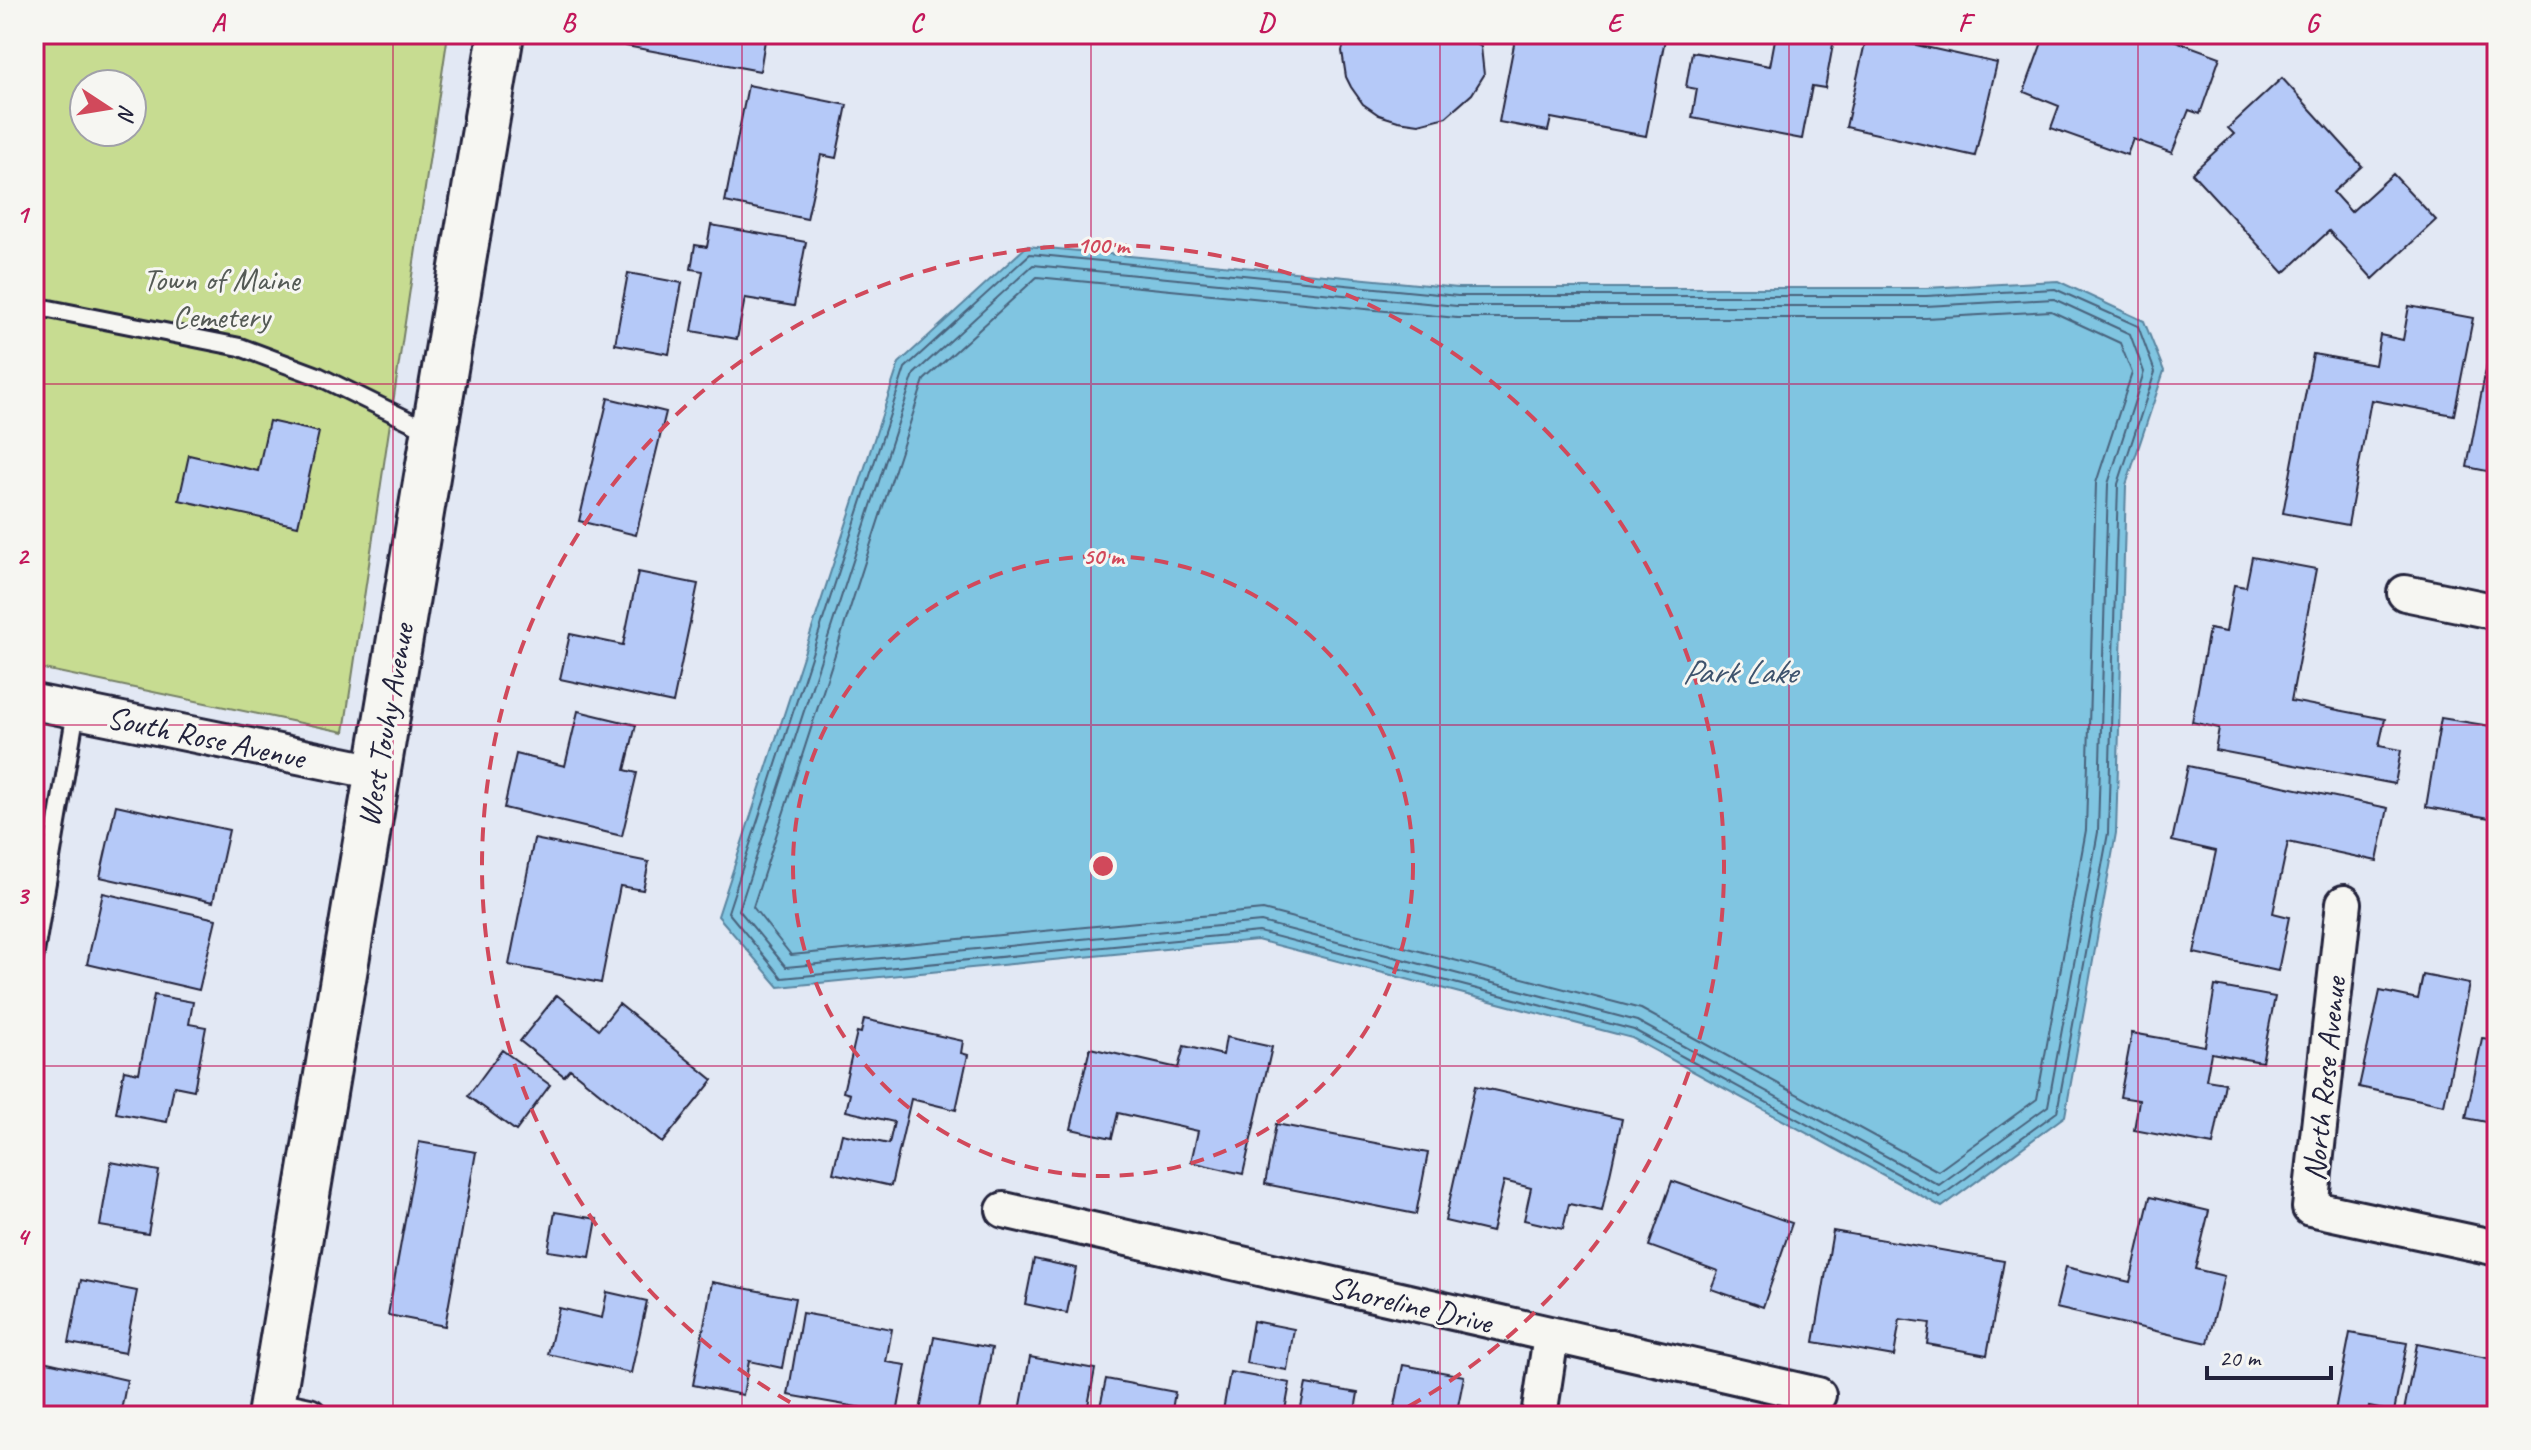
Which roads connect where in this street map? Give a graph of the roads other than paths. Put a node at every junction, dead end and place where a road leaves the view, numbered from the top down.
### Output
1 (501, 34) edge
2 (34, 306) edge
3 (434, 433) junction
4 (2405, 593) dead end
5 (2497, 612) edge
6 (34, 702) edge
7 (76, 711) junction
8 (377, 772) junction
9 (2344, 903) dead end
10 (34, 959) edge
11 (1004, 1210) dead end
12 (2497, 1248) edge
13 (1551, 1336) junction
14 (1818, 1395) dead end
15 (283, 1413) edge
16 (1539, 1416) edge

1 - 3 main road, West Touhy Avenue
2 - 3 lane
3 - 8 main road, West Touhy Avenue
4 - 5 street
6 - 7 street, South Rose Avenue
7 - 8 street, South Rose Avenue
7 - 10 lane
8 - 15 main road, West Touhy Avenue
9 - 12 street, North Rose Avenue
11 - 13 street, Shoreline Drive
13 - 14 street, Shoreline Drive
13 - 16 street

